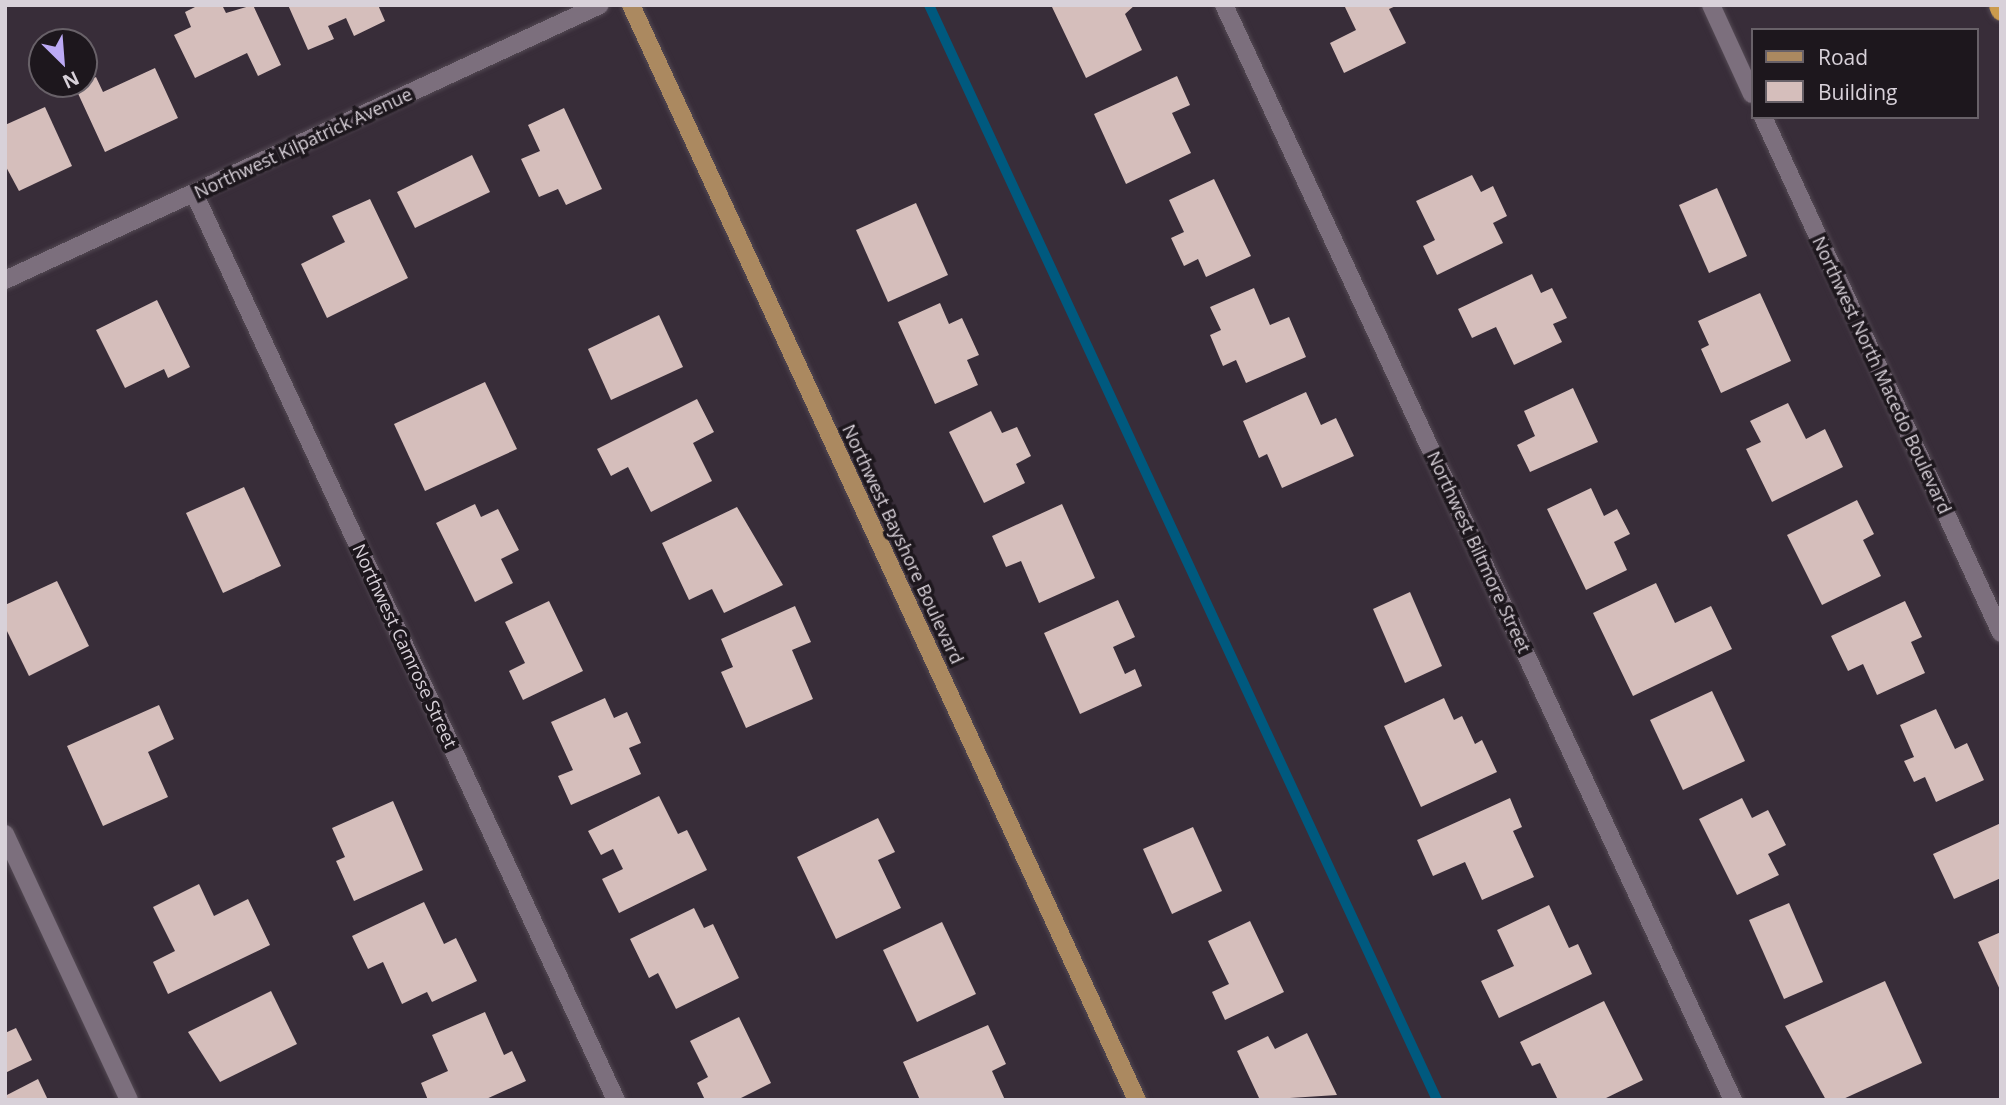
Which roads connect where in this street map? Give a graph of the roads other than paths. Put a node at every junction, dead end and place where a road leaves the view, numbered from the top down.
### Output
1 (600, 5) edge
2 (631, 5) edge
3 (1224, 5) edge
4 (1712, 5) edge
5 (1750, 90) edge
6 (1764, 119) edge
7 (194, 193) junction
8 (5, 280) edge
9 (2001, 633) edge
10 (5, 834) edge
11 (129, 1100) edge
12 (616, 1100) edge
13 (1137, 1100) edge
14 (1733, 1100) edge

1 - 7 street, Northwest Kilpatrick Avenue
2 - 13 main road, Northwest Bayshore Boulevard
3 - 14 street, Northwest Biltmore Street
4 - 5 street
6 - 9 street, Northwest North Macedo Boulevard
7 - 8 street, Northwest Kilpatrick Avenue
7 - 12 street, Northwest Camrose Street
10 - 11 street

